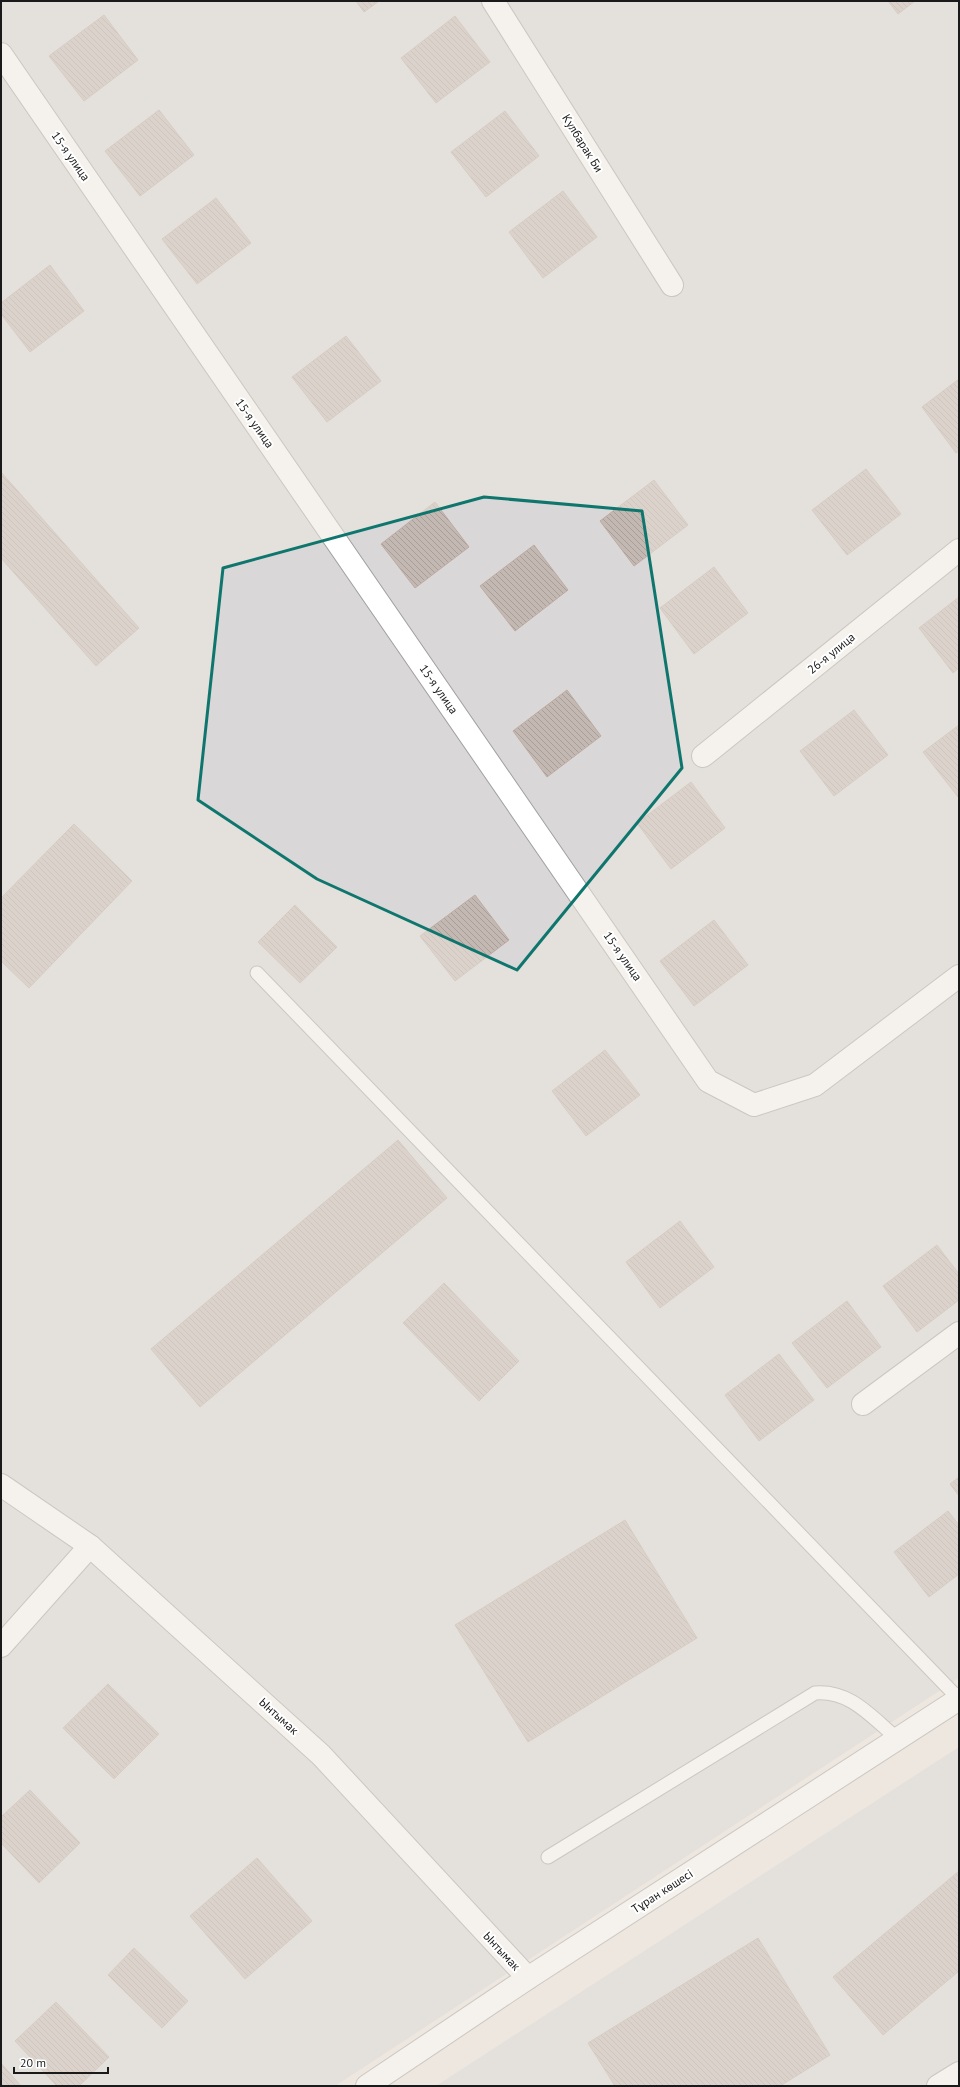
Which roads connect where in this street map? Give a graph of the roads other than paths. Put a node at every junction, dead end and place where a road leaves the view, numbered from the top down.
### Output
1 (493, 1) edge
2 (1, 54) edge
3 (672, 286) dead end
4 (959, 550) edge
5 (703, 756) dead end
6 (257, 973) dead end
7 (959, 976) edge
8 (959, 1333) edge
9 (863, 1404) dead end
10 (1, 1485) edge
11 (90, 1546) junction
12 (1, 1646) edge
13 (959, 1699) edge
14 (898, 1739) junction
15 (548, 1857) dead end
16 (528, 1978) junction
17 (959, 2073) edge
18 (368, 2086) edge
19 (938, 2086) edge

1 - 3 street, Кулбарак Би
2 - 7 street, 15-я улица
4 - 5 street, 26-я улица
6 - 13 lane
8 - 9 street
10 - 11 street, Ынтымак
11 - 12 street
11 - 16 street, Ынтымак
13 - 14 street, Тұран көшесі
14 - 15 lane
14 - 16 street, Тұран көшесі
16 - 18 street, Тұран көшесі
17 - 19 street

